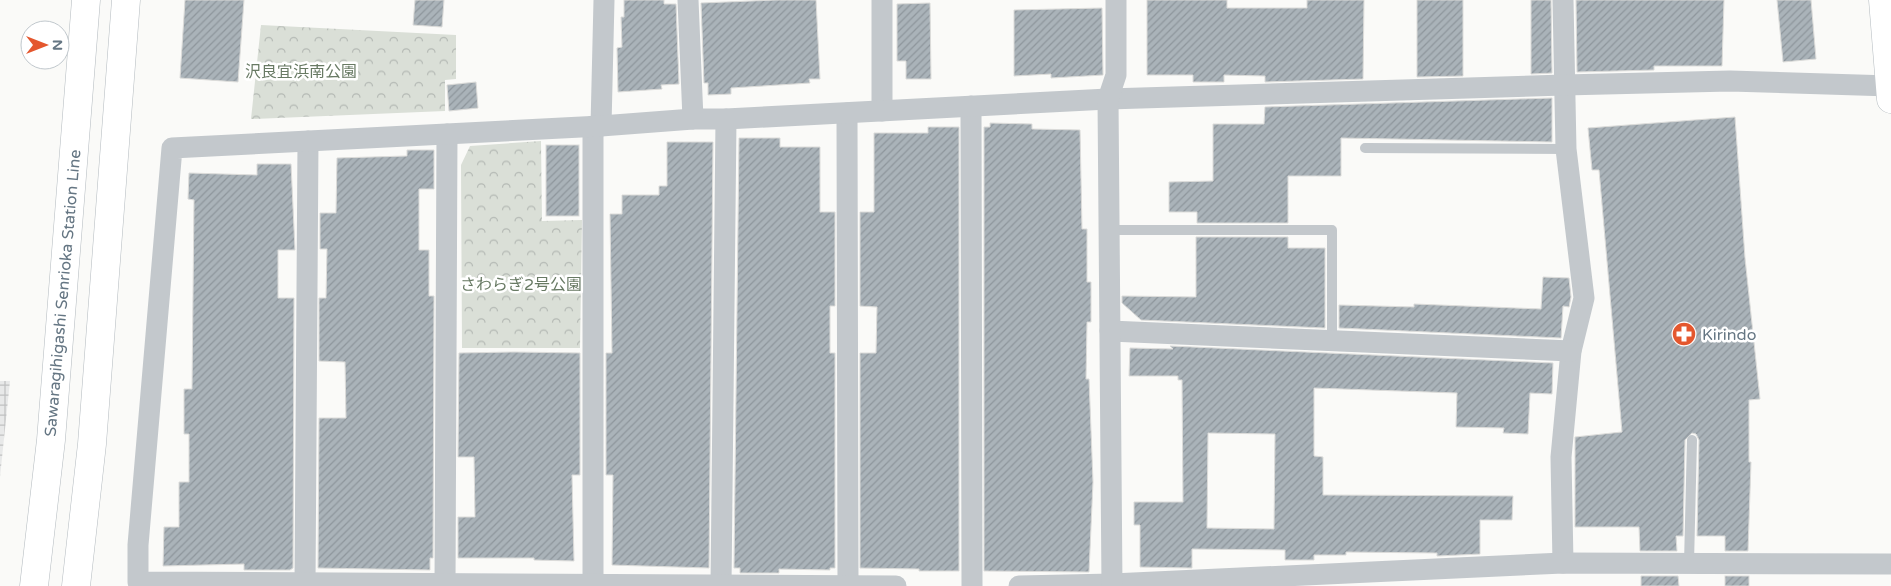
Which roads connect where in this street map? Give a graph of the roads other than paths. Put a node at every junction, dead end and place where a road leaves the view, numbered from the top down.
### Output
1 (86, 0) edge
2 (126, 0) edge
3 (604, 0) edge
4 (688, 0) edge
5 (882, 0) edge
6 (1116, 0) edge
7 (1563, 0) edge
8 (1883, 0) edge
9 (1564, 85) junction
10 (1890, 92) edge
11 (1108, 99) junction
12 (971, 106) junction
13 (882, 111) junction
14 (847, 113) junction
15 (693, 118) junction
16 (726, 119) junction
17 (597, 126) junction
18 (447, 134) junction
19 (308, 141) junction
20 (1365, 148) dead end
21 (1566, 149) junction
22 (1110, 230) junction
23 (1110, 331) junction
24 (1332, 341) junction
25 (1571, 351) junction
26 (1692, 440) dead end
27 (1563, 562) junction
28 (1689, 563) junction
29 (1891, 564) edge
30 (138, 584) edge
31 (216, 584) edge
32 (305, 584) junction
33 (342, 585) edge
34 (456, 585) edge
35 (593, 585) edge
36 (1112, 585) edge
37 (34, 586) edge
38 (76, 586) edge
39 (721, 586) edge
40 (848, 586) edge
41 (896, 586) edge
42 (972, 586) edge
43 (1020, 586) edge

1 - 37 main road, Sawaragihigashi Senrioka Station Line
2 - 38 main road
3 - 17 street
4 - 15 street
5 - 13 street
6 - 11 street
7 - 9 street
8 - 10 main road
9 - 10 street
9 - 11 street
9 - 21 street
11 - 12 street
11 - 22 street
12 - 13 street
12 - 42 street
13 - 14 street
14 - 16 street
14 - 40 street
15 - 16 street
15 - 17 street
16 - 39 street
17 - 18 street
17 - 35 street
18 - 19 street
18 - 34 street
19 - 30 street
19 - 32 street
20 - 21 lane
21 - 25 street
22 - 23 street
22 - 24 lane
23 - 24 street
23 - 36 street
24 - 25 street
25 - 27 street
26 - 28 lane
27 - 28 street
27 - 36 street
28 - 29 street
30 - 31 street
31 - 32 street
32 - 33 street
33 - 34 street
34 - 35 street
35 - 39 street
36 - 43 street
39 - 40 street
40 - 41 street

